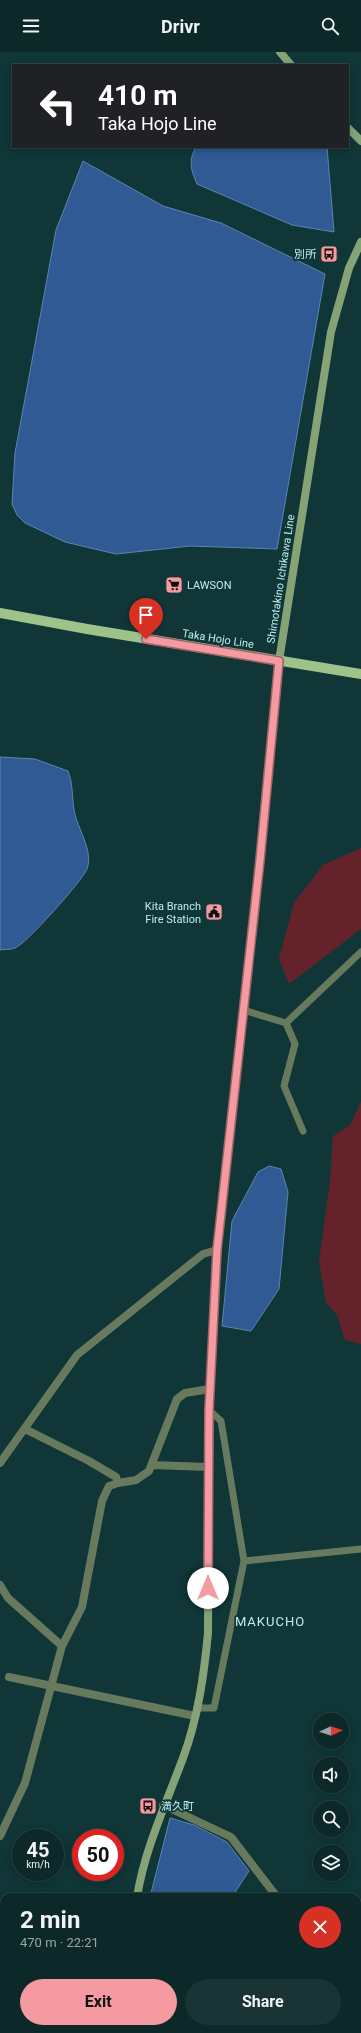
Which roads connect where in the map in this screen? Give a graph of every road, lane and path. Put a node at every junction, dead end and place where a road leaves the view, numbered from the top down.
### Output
1 (280, 52) edge
2 (290, 64) edge
3 (349, 129) edge
4 (361, 141) edge
5 (361, 242) edge
6 (0, 613) edge
7 (279, 661) junction
8 (361, 674) edge
9 (361, 952) edge
10 (244, 1010) junction
11 (286, 1023) junction
12 (303, 1131) dead end
13 (217, 1250) junction
14 (210, 1389) junction
15 (209, 1410) junction
16 (25, 1429) junction
17 (0, 1463) edge
18 (152, 1465) junction
19 (208, 1467) junction
20 (118, 1483) junction
21 (361, 1548) edge
22 (244, 1561) junction
23 (0, 1585) edge
24 (62, 1646) junction
25 (9, 1677) dead end
26 (51, 1686) junction
27 (196, 1712) junction
28 (163, 1805) junction
29 (0, 1836) edge
30 (138, 1893) edge
31 (274, 1893) edge

1 - 2 main road
3 - 4 main road
5 - 7 main road, Shimotakino Ichikawa Line
6 - 7 main road, Taka Hojo Line
7 - 8 main road, Taka Hojo Line
7 - 10 main road, Shimotakino Ichikawa Line
9 - 11 lane
10 - 11 lane
10 - 13 main road, Shimotakino Ichikawa Line
11 - 12 lane
13 - 14 main road, Shimotakino Ichikawa Line
13 - 16 street
14 - 15 main road, Shimotakino Ichikawa Line
14 - 18 street
15 - 19 main road, Shimotakino Ichikawa Line
15 - 22 lane
16 - 17 street
16 - 20 street
18 - 19 street
18 - 20 street
19 - 27 main road, Shimotakino Ichikawa Line
20 - 24 street
21 - 22 lane
22 - 27 lane
23 - 24 street
24 - 26 street
25 - 26 street
26 - 27 street
26 - 29 street
27 - 28 main road, Shimotakino Ichikawa Line
28 - 30 main road, Shimotakino Ichikawa Line
28 - 31 street

